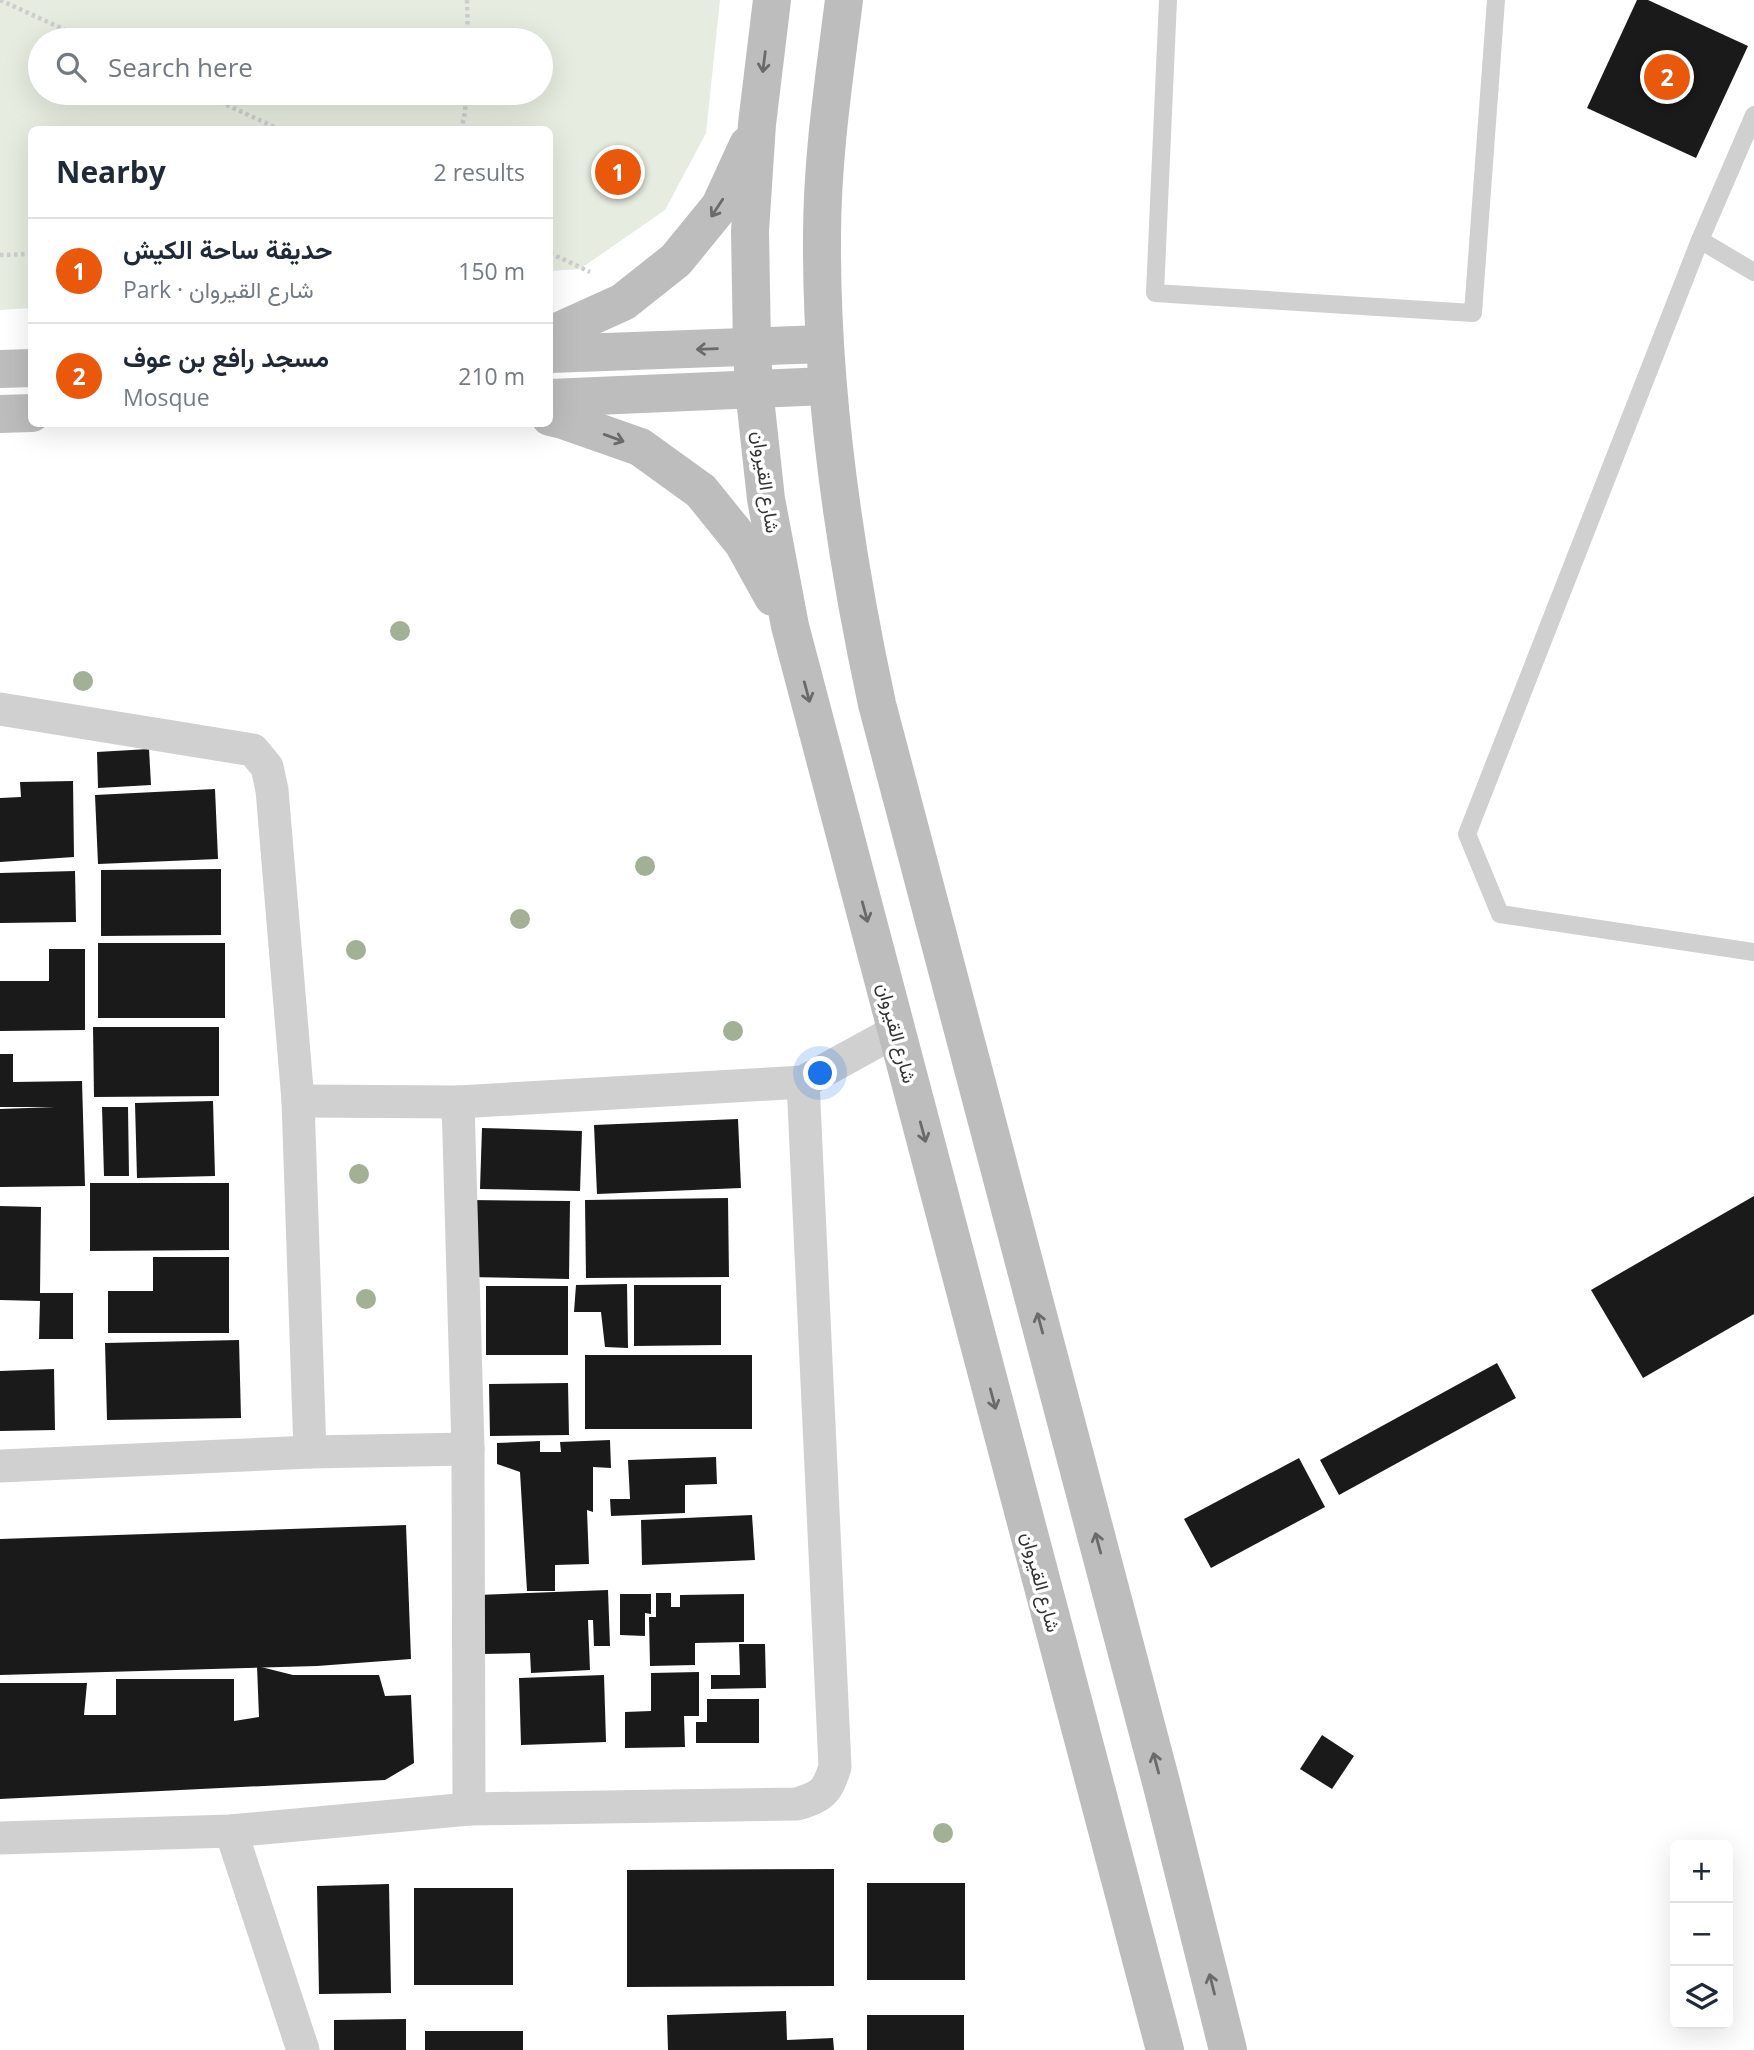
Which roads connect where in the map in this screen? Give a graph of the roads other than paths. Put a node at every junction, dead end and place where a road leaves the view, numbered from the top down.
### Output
1 (772, 0) edge
2 (844, 0) edge
3 (1168, 0) edge
4 (1496, 0) edge
5 (1754, 114) edge
6 (757, 124) junction
7 (1700, 240) junction
8 (1754, 272) edge
9 (553, 334) edge
10 (824, 344) junction
11 (752, 347) junction
12 (553, 354) edge
13 (28, 368) edge
14 (0, 369) edge
15 (827, 386) junction
16 (754, 389) junction
17 (553, 397) edge
18 (28, 413) edge
19 (0, 414) edge
20 (553, 418) edge
21 (790, 626) junction
22 (0, 709) edge
23 (1754, 952) edge
24 (896, 1031) junction
25 (803, 1082) junction
26 (298, 1101) junction
27 (458, 1102) junction
28 (468, 1448) junction
29 (310, 1452) junction
30 (0, 1466) edge
31 (469, 1809) junction
32 (231, 1831) junction
33 (0, 1838) edge
34 (303, 2050) edge
35 (1165, 2050) edge
36 (1228, 2050) edge

1 -> 6 main road, شارع القيروان
2 - 10 main road
3 - 4 lane
5 - 7 lane
6 -> 9 main road
6 - 11 main road, شارع القيروان
7 - 8 lane
7 - 23 lane
10 - 11 main road
10 - 15 main road
11 -> 12 main road
11 - 16 main road, شارع القيروان
13 - 14 main road
15 - 16 main road
36 -> 15 main road
16 - 17 main road
16 - 21 main road, شارع القيروان
18 - 19 main road
20 -> 21 main road
21 -> 24 main road, شارع القيروان
22 - 26 street
24 - 25 street
24 -> 35 main road, شارع القيروان
25 - 27 street
25 - 31 street
26 - 27 street
26 - 29 street
27 - 28 street
28 - 29 street
28 - 31 street
29 - 30 street
31 - 32 street
32 - 33 street
32 - 34 street

